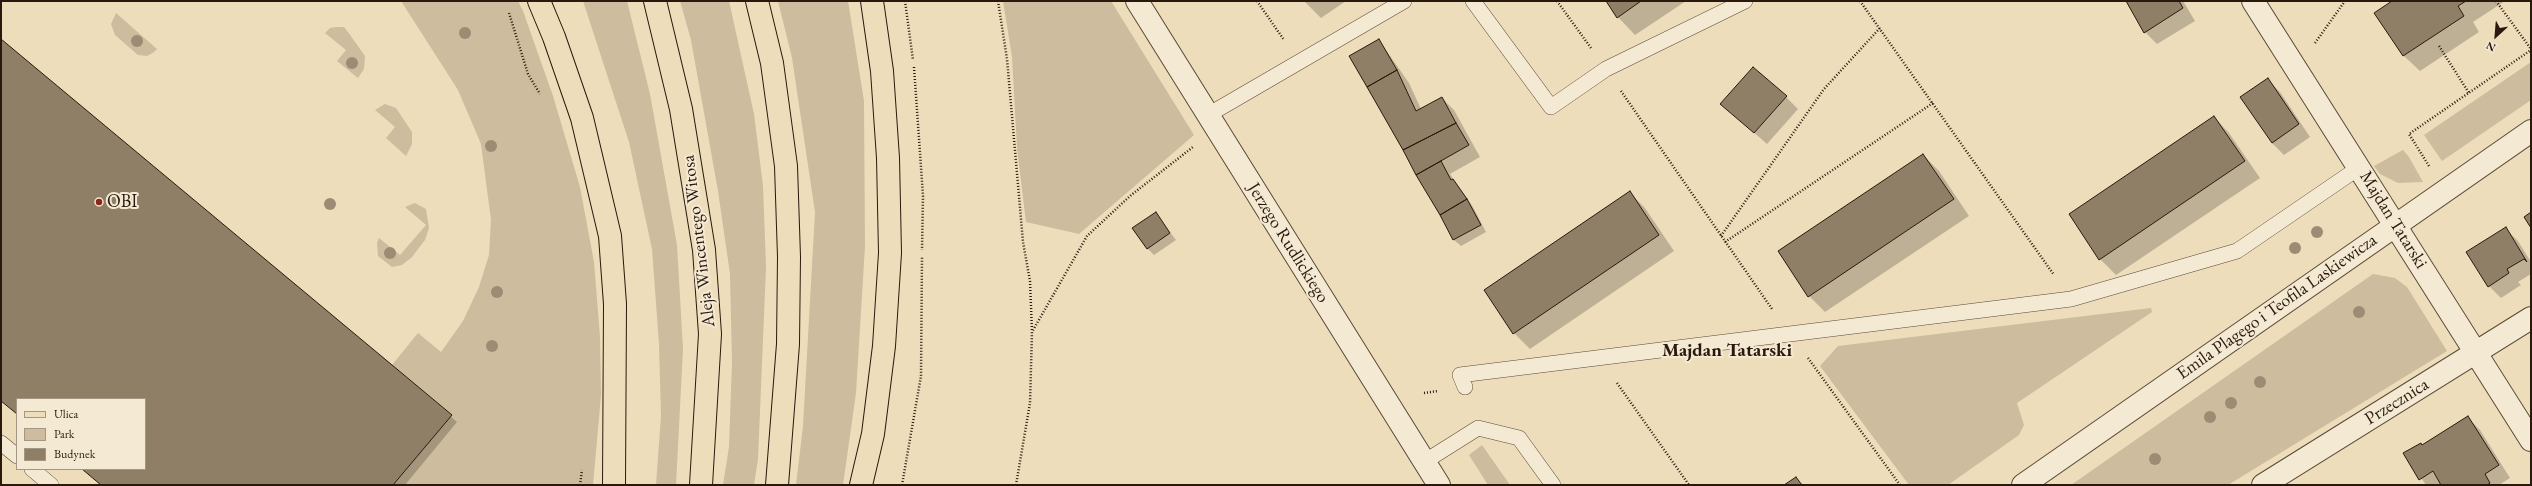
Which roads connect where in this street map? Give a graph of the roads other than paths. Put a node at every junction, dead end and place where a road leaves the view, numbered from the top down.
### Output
1 (539, 1) edge
2 (655, 1) edge
3 (757, 1) edge
4 (872, 1) edge
5 (1137, 1) edge
6 (1404, 1) edge
7 (1473, 1) edge
8 (1745, 1) edge
9 (2253, 1) edge
10 (1211, 120) junction
11 (2531, 131) edge
12 (2360, 167) junction
13 (2396, 224) junction
14 (2531, 318) edge
15 (2476, 352) junction
16 (1465, 387) road end
17 (2531, 440) edge
18 (1, 443) edge
19 (16, 455) edge
20 (1424, 462) junction
21 (33, 470) edge
22 (51, 485) edge
23 (614, 485) edge
24 (701, 485) edge
25 (777, 485) edge
26 (861, 485) edge
27 (1439, 485) edge
28 (1553, 485) edge
29 (2023, 485) edge
30 (2263, 485) edge

1 - 23 main road
2 - 24 main road, Aleja Wincentego Witosa
3 - 25 main road
4 - 26 main road
5 - 10 street, Jerzego Rudlickiego
6 - 10 lane
7 - 8 lane
9 - 12 street, Majdan Tatarski
10 - 20 street, Jerzego Rudlickiego
11 - 13 street, Emila Plagego i Teofila Laskiewicza
12 - 13 street, Majdan Tatarski
12 - 16 lane
13 - 15 street, Majdan Tatarski
13 - 29 street, Emila Plagego i Teofila Laskiewicza
14 - 15 street, Przecznica
15 - 17 street, Majdan Tatarski
15 - 30 street, Przecznica
18 - 19 lane
20 - 27 street, Jerzego Rudlickiego
20 - 28 lane
21 - 22 lane

